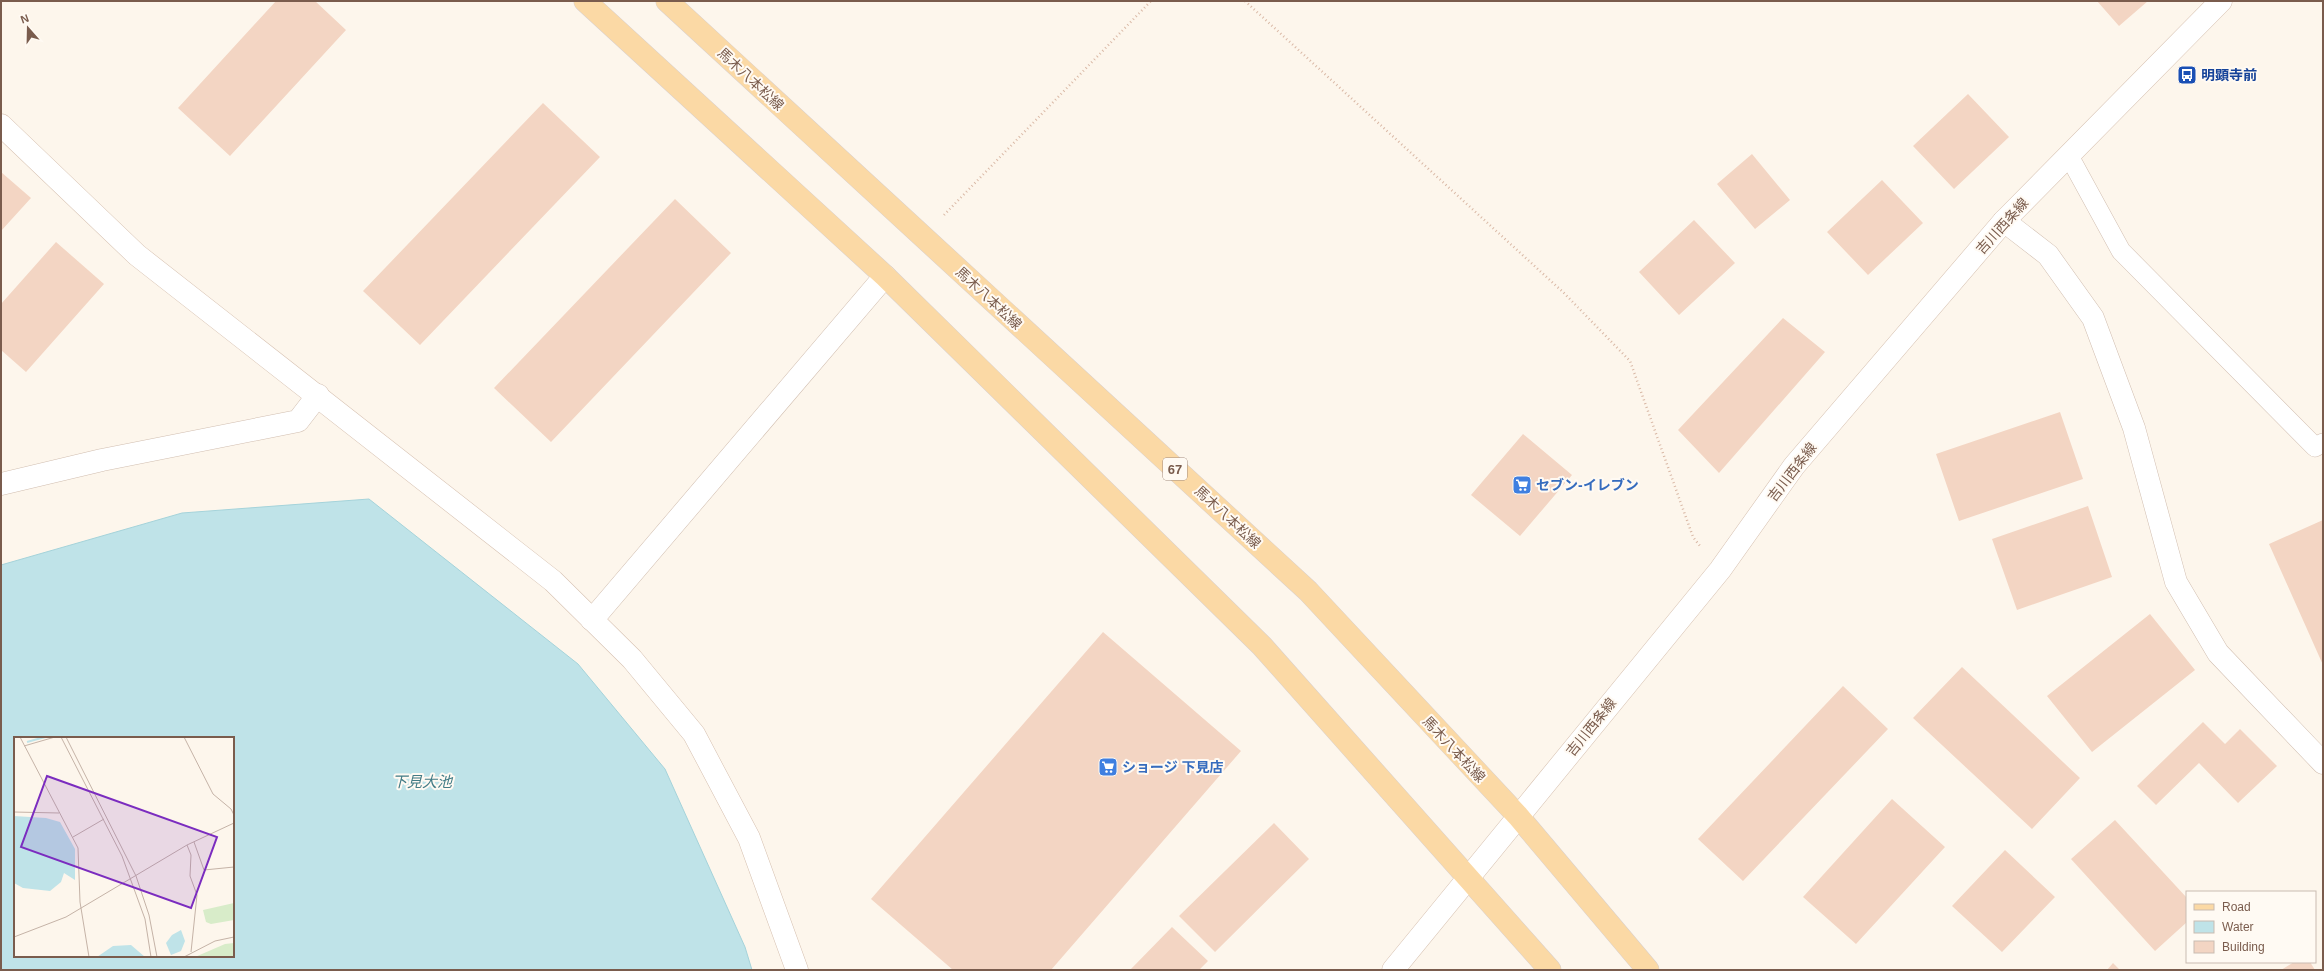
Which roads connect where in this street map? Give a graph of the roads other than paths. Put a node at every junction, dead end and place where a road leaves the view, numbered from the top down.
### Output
1 (585, 1) edge
2 (667, 1) edge
3 (2221, 1) edge
4 (1, 125) edge
5 (2069, 156) junction
6 (2004, 221) junction
7 (885, 276) junction
8 (318, 395) junction
9 (2323, 443) edge
10 (1, 484) edge
11 (592, 620) junction
12 (2323, 763) edge
13 (1518, 816) junction
14 (1468, 877) junction
15 (797, 970) edge
16 (1393, 970) edge
17 (1550, 970) edge
18 (1648, 970) edge

1 - 7 main road
2 - 13 main road, 馬木八本松線 / 67
3 - 5 street, 吉川西条線
4 - 8 street
5 - 6 street, 吉川西条線
5 - 9 lane
6 - 12 street
6 - 13 street, 吉川西条線
7 - 11 street
7 - 14 main road
8 - 10 street
8 - 11 street
11 - 15 street
13 - 14 street, 吉川西条線
13 - 18 main road, 馬木八本松線 / 67
14 - 16 street, 吉川西条線
14 - 17 main road

